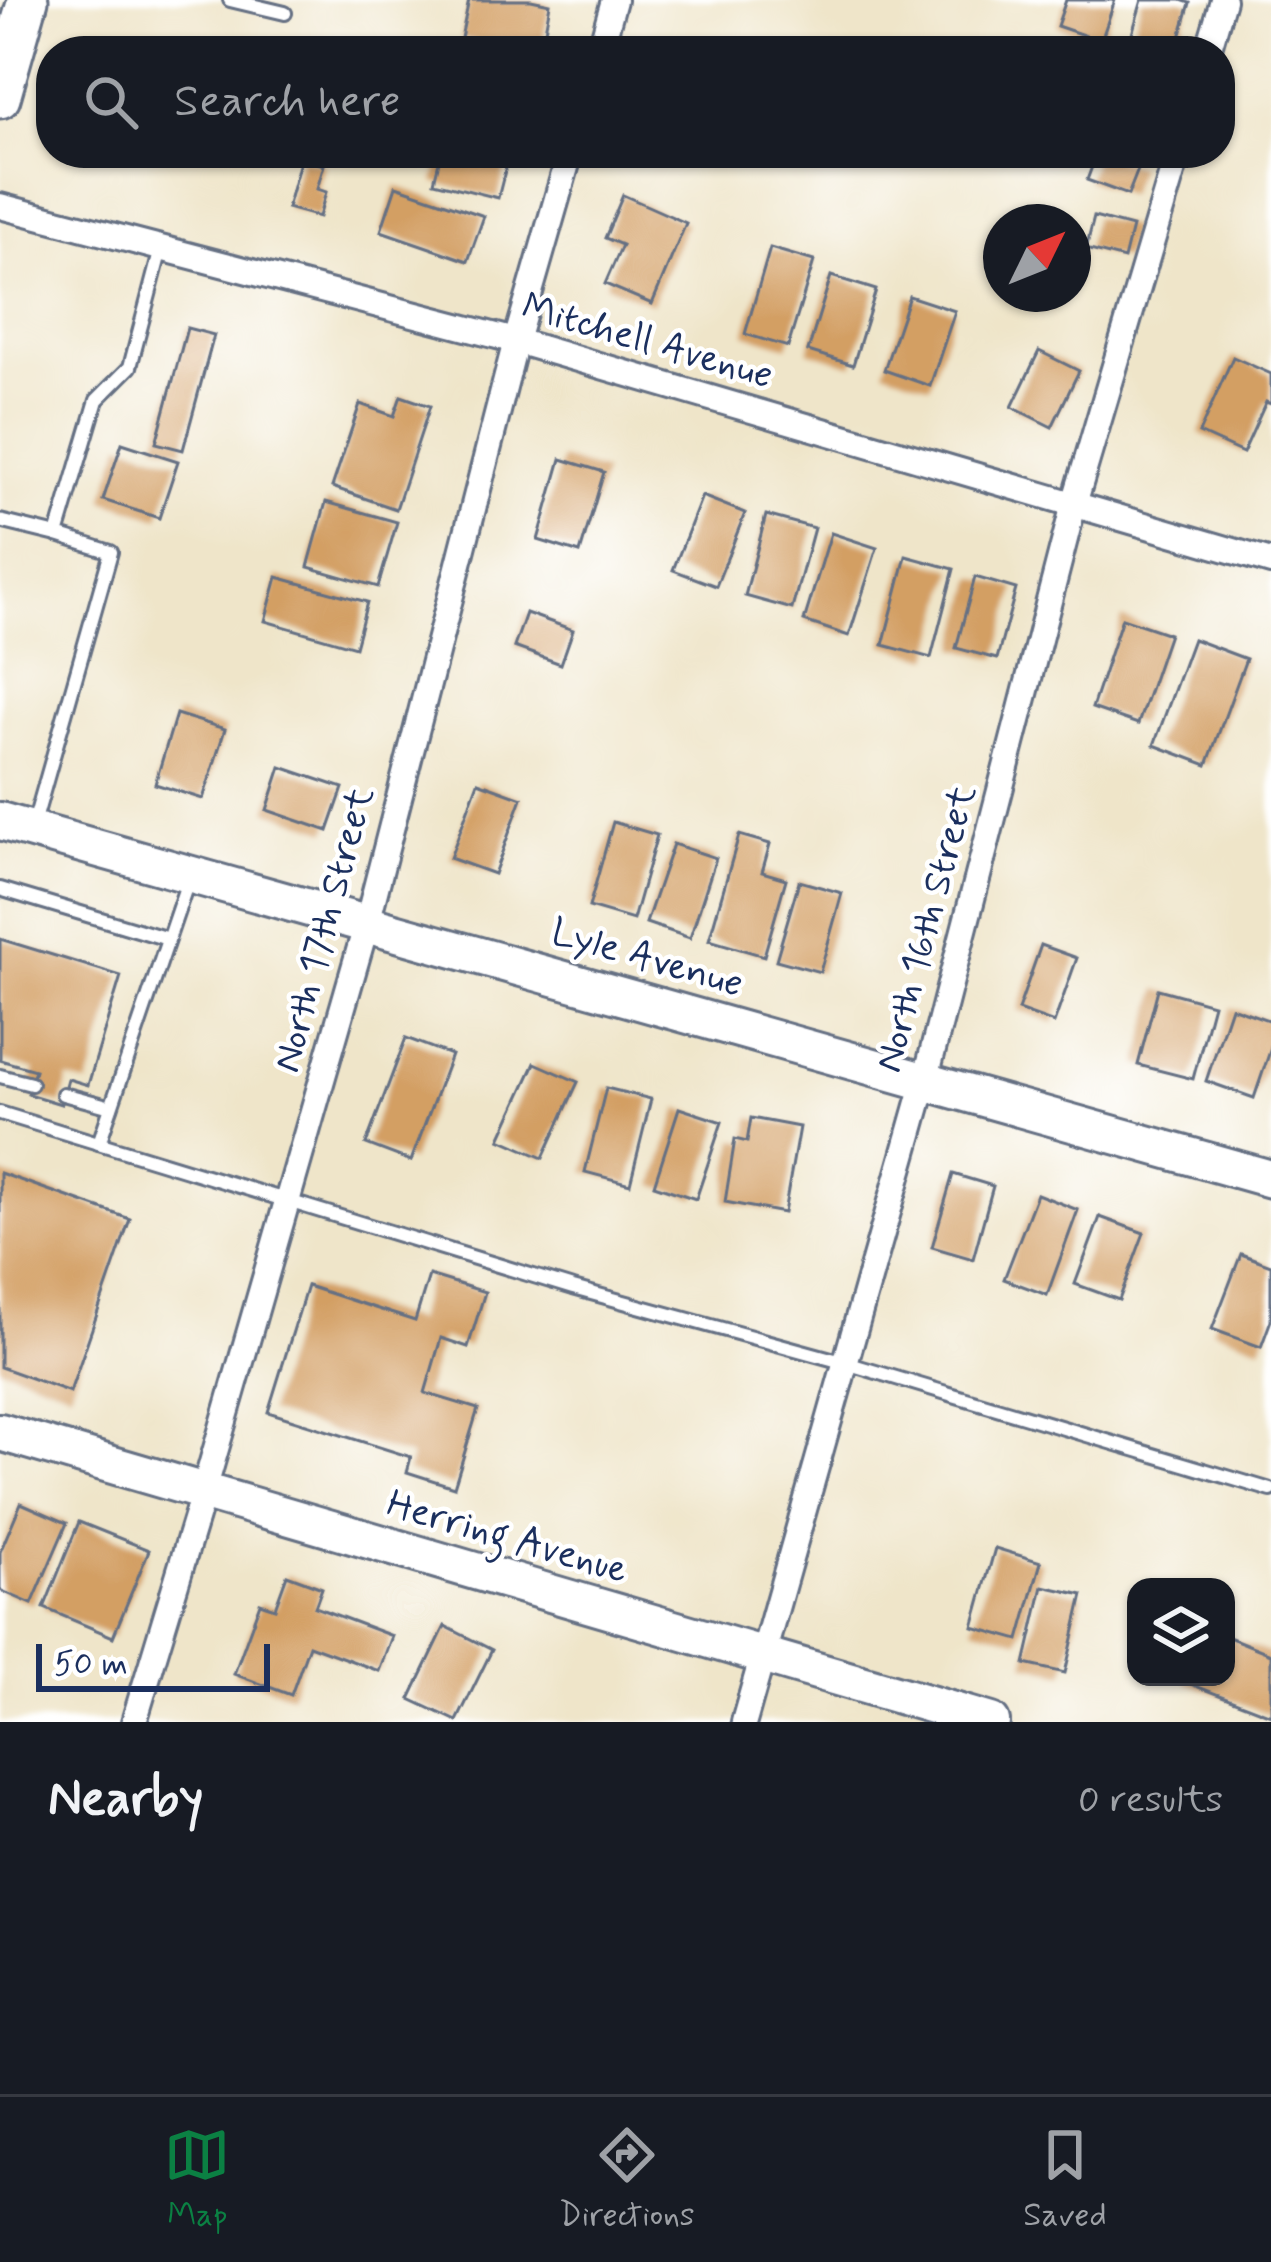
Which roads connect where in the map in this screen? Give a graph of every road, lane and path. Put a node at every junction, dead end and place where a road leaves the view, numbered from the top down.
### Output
1 (28, 0) edge
2 (230, 0) edge
3 (614, 0) edge
4 (1223, 0) edge
5 (285, 14) dead end
6 (603, 36) edge
7 (1212, 36) edge
8 (0, 98) edge
9 (566, 168) edge
10 (1174, 168) edge
11 (0, 206) edge
12 (161, 248) junction
13 (516, 341) junction
14 (1074, 504) junction
15 (0, 521) edge
16 (57, 535) junction
17 (1271, 562) edge
18 (16, 825) edge
19 (190, 874) junction
20 (0, 889) edge
21 (367, 923) junction
22 (168, 939) junction
23 (0, 1076) edge
24 (925, 1082) junction
25 (31, 1084) dead end
26 (63, 1094) dead end
27 (111, 1107) junction
28 (0, 1113) edge
29 (99, 1143) junction
30 (1271, 1179) edge
31 (287, 1201) junction
32 (846, 1363) junction
33 (0, 1432) edge
34 (1271, 1490) edge
35 (203, 1494) junction
36 (764, 1657) junction
37 (134, 1722) edge
38 (745, 1722) edge
39 (991, 1722) edge

1 - 8 main road
2 - 5 lane
3 - 6 street
4 - 7 street
9 - 13 street, North 17th Street
10 - 14 street, North 16th Street
11 - 12 street, Mitchell Avenue
12 - 13 street, Mitchell Avenue
12 - 16 lane
13 - 14 street, Mitchell Avenue
13 - 21 street, North 17th Street
14 - 17 street, Mitchell Avenue
14 - 24 street, North 16th Street
15 - 16 lane
16 - 18 lane
18 - 19 main road, Lyle Avenue
19 - 21 main road, Lyle Avenue
19 - 22 lane
20 - 22 lane
21 - 24 main road, Lyle Avenue
21 - 31 street, North 17th Street
22 - 27 lane
23 - 25 lane
24 - 30 main road, Lyle Avenue
24 - 32 street, North 16th Street
26 - 27 lane
27 - 29 lane
28 - 29 lane
29 - 31 lane
31 - 32 lane
31 - 35 street, North 17th Street
32 - 34 lane
32 - 36 street, North 16th Street
33 - 35 main road, Herring Avenue
35 - 36 main road, Herring Avenue
35 - 37 street, North 17th Street
36 - 38 street, North 16th Street
36 - 39 main road, Herring Avenue

